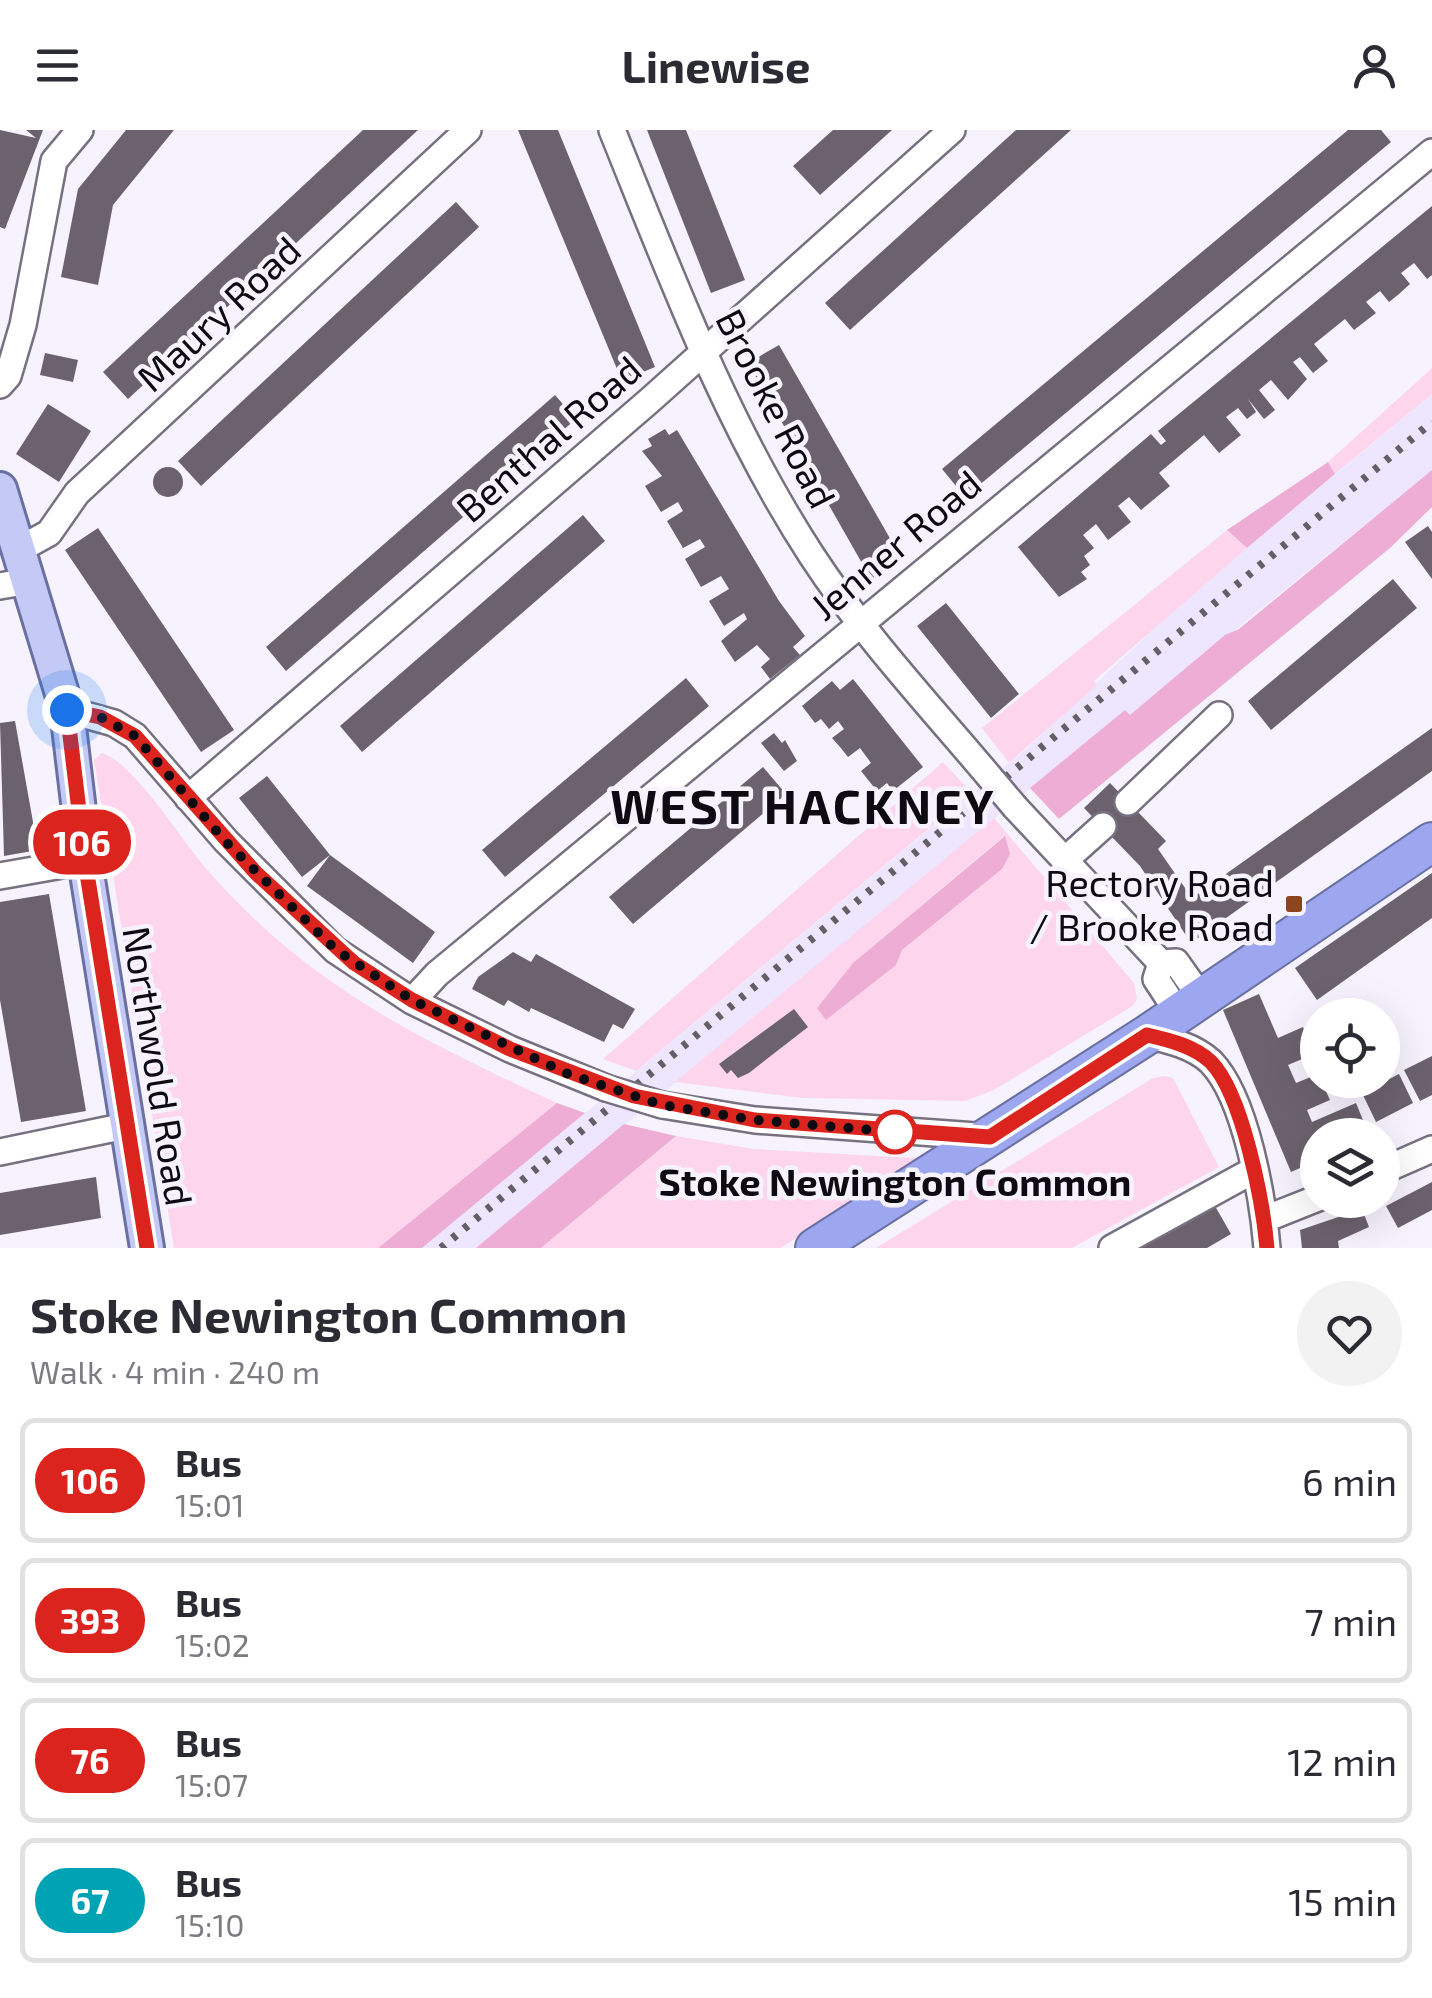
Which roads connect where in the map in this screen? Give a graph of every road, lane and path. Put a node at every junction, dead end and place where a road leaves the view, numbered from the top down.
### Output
1 (80, 130) edge
2 (468, 130) edge
3 (612, 130) edge
4 (952, 130) edge
5 (1432, 152) edge
6 (704, 354) junction
7 (0, 386) edge
8 (0, 489) edge
9 (11, 534) edge
10 (15, 584) edge
11 (860, 622) junction
12 (67, 710) junction
13 (1219, 715) dead end
14 (188, 798) junction
15 (1128, 802) dead end
16 (1102, 826) dead end
17 (1432, 842) edge
18 (85, 861) junction
19 (1064, 861) junction
20 (0, 876) edge
21 (412, 1000) junction
22 (1189, 1004) junction
23 (1147, 1035) junction
24 (130, 1126) junction
25 (990, 1137) junction
26 (1432, 1149) edge
27 (0, 1152) edge
28 (1400, 1163) edge
29 (1254, 1170) junction
30 (1300, 1205) edge
31 (1264, 1219) junction
32 (147, 1248) edge
33 (815, 1248) edge
34 (1112, 1248) edge
35 (1267, 1248) edge

1 - 7 street
2 - 9 street, Maury Road
3 - 6 street, Brooke Road
4 - 6 street, Benthal Road
5 - 11 street, Jenner Road
6 - 11 street, Brooke Road
6 - 14 street, Benthal Road
8 - 9 main road, Northwold Road
9 - 10 main road, Northwold Road
10 - 12 main road, Northwold Road
11 - 19 street, Brooke Road, bridge
11 - 21 street, Jenner Road
12 - 14 street
12 - 18 main road, Northwold Road
13 - 15 street
14 - 21 street
16 - 19 street
17 - 22 highway
18 - 20 street
18 - 24 main road, Northwold Road
19 - 22 street, Brooke Road
21 - 25 street, bridge
22 - 23 highway
23 - 25 highway
23 - 29 street
24 - 27 street
24 - 32 main road, Northwold Road
25 - 33 highway
26 - 28 street
29 - 31 street
29 - 34 street
30 - 31 street
31 - 35 street

